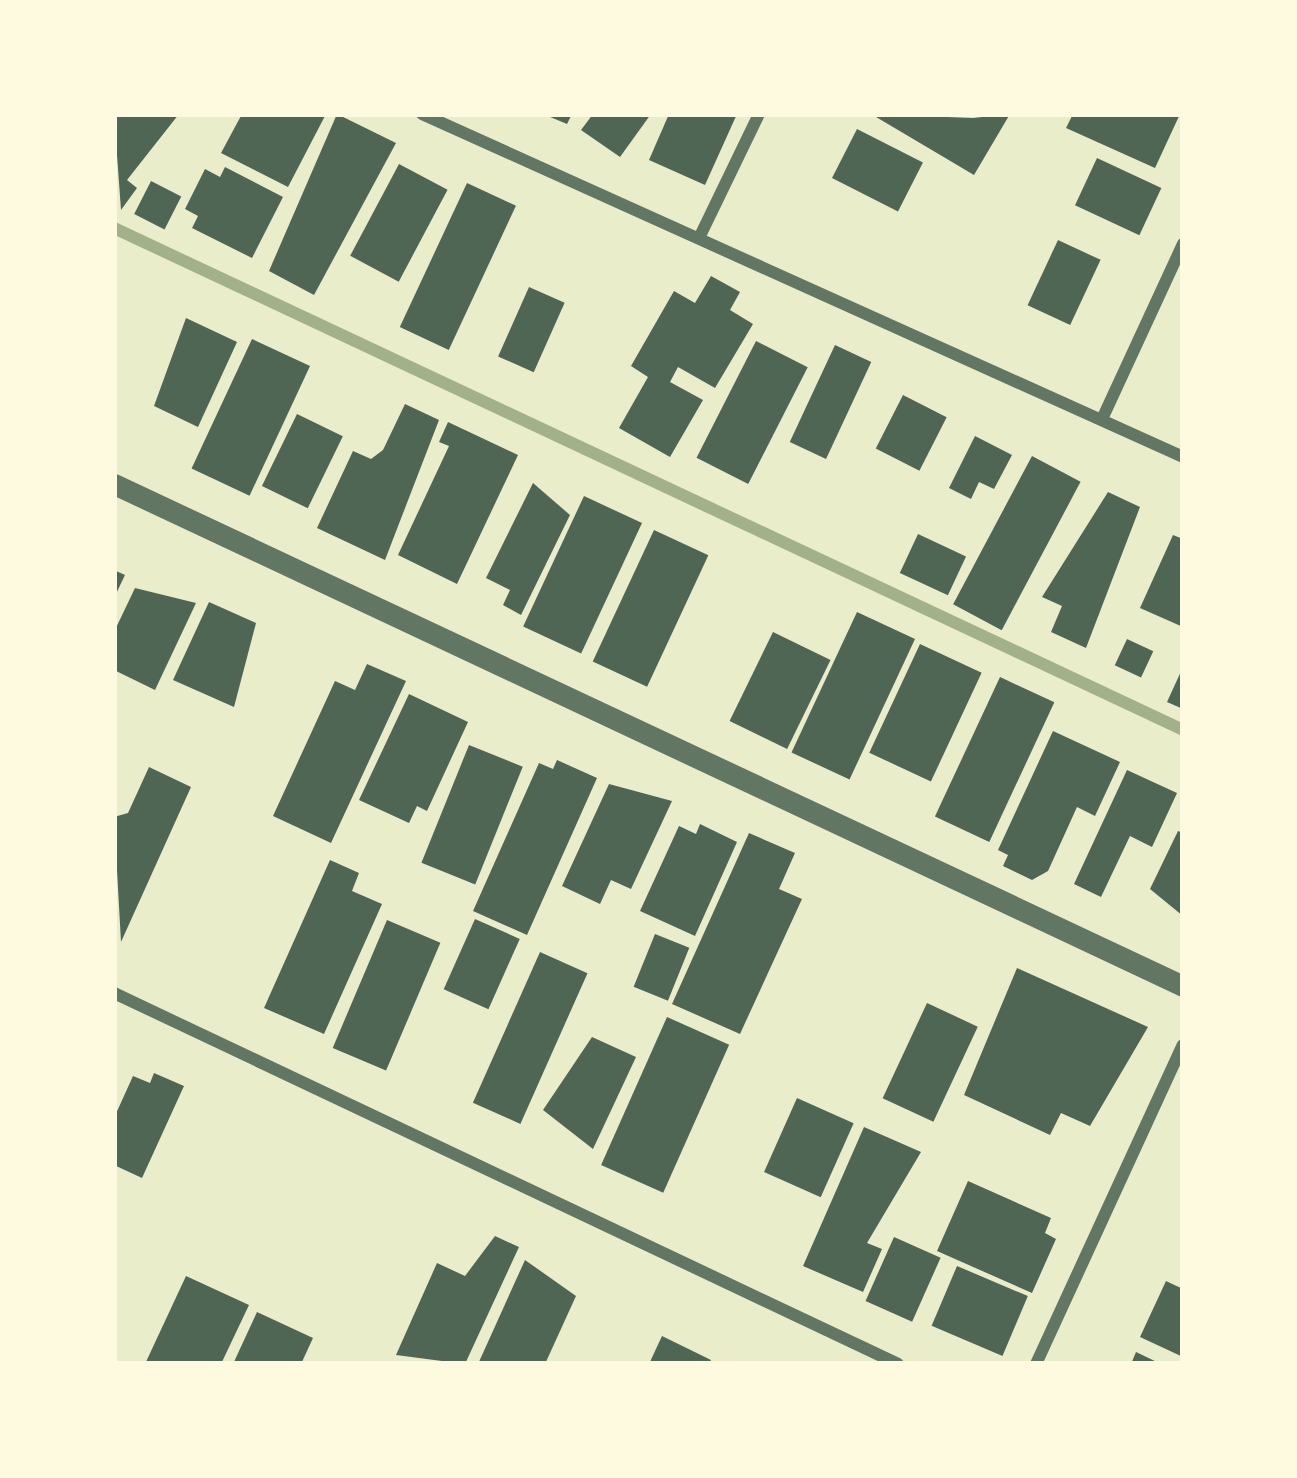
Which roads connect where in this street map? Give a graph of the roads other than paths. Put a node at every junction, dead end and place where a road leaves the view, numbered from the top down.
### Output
1 (422, 114) edge
2 (759, 114) edge
3 (700, 234) junction
4 (1183, 244) edge
5 (1103, 418) junction
6 (1183, 457) edge
7 (114, 484) edge
8 (1183, 986) edge
9 (114, 993) edge
10 (1183, 1045) edge
11 (898, 1364) edge
12 (1036, 1364) edge

1 - 3 street
2 - 3 street
3 - 5 street
4 - 5 street
5 - 6 street
7 - 8 street
9 - 11 street
10 - 12 street

